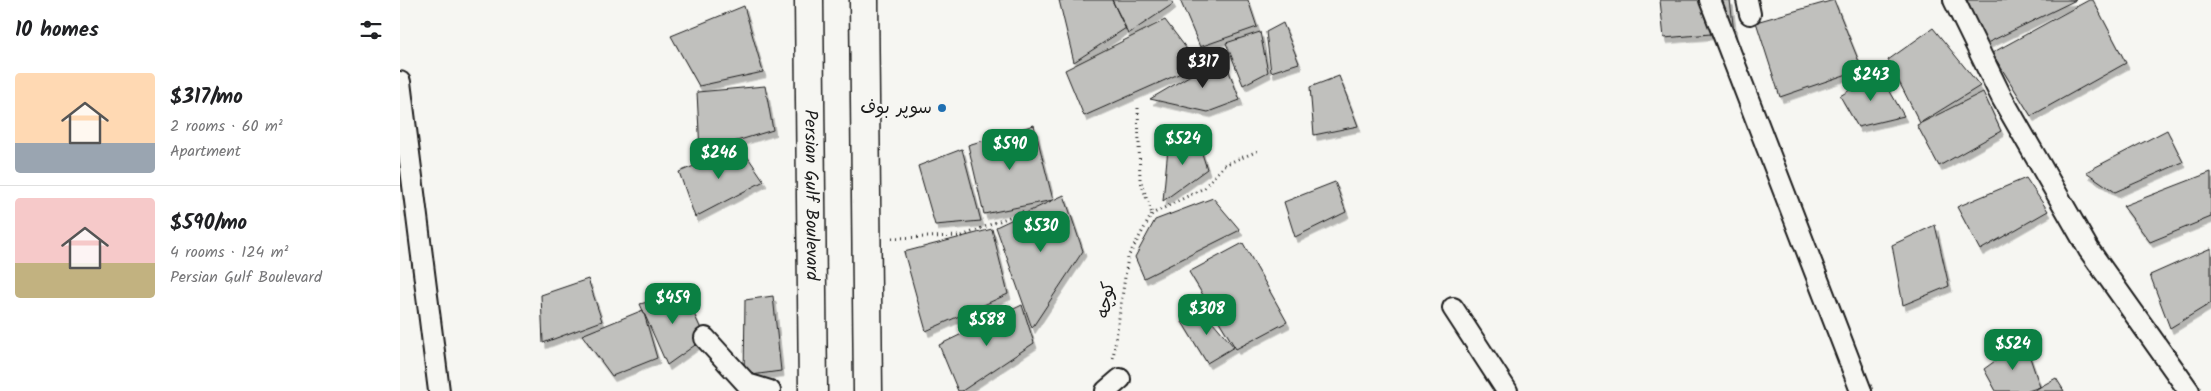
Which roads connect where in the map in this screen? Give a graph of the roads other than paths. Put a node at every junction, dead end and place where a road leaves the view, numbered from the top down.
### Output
1 (809, 0) edge
2 (864, 0) edge
3 (1710, 0) edge
4 (1954, 0) edge
5 (400, 82) edge
6 (1453, 308) dead end
7 (705, 338) dead end
8 (439, 391) edge
9 (770, 391) edge
10 (813, 391) edge
11 (868, 391) edge
12 (1507, 391) edge
13 (1861, 391) edge
14 (2189, 391) edge

1 - 10 highway, Persian Gulf Boulevard
2 - 11 highway
3 - 13 street
4 - 14 street
5 - 8 street
6 - 12 street
7 - 9 street

